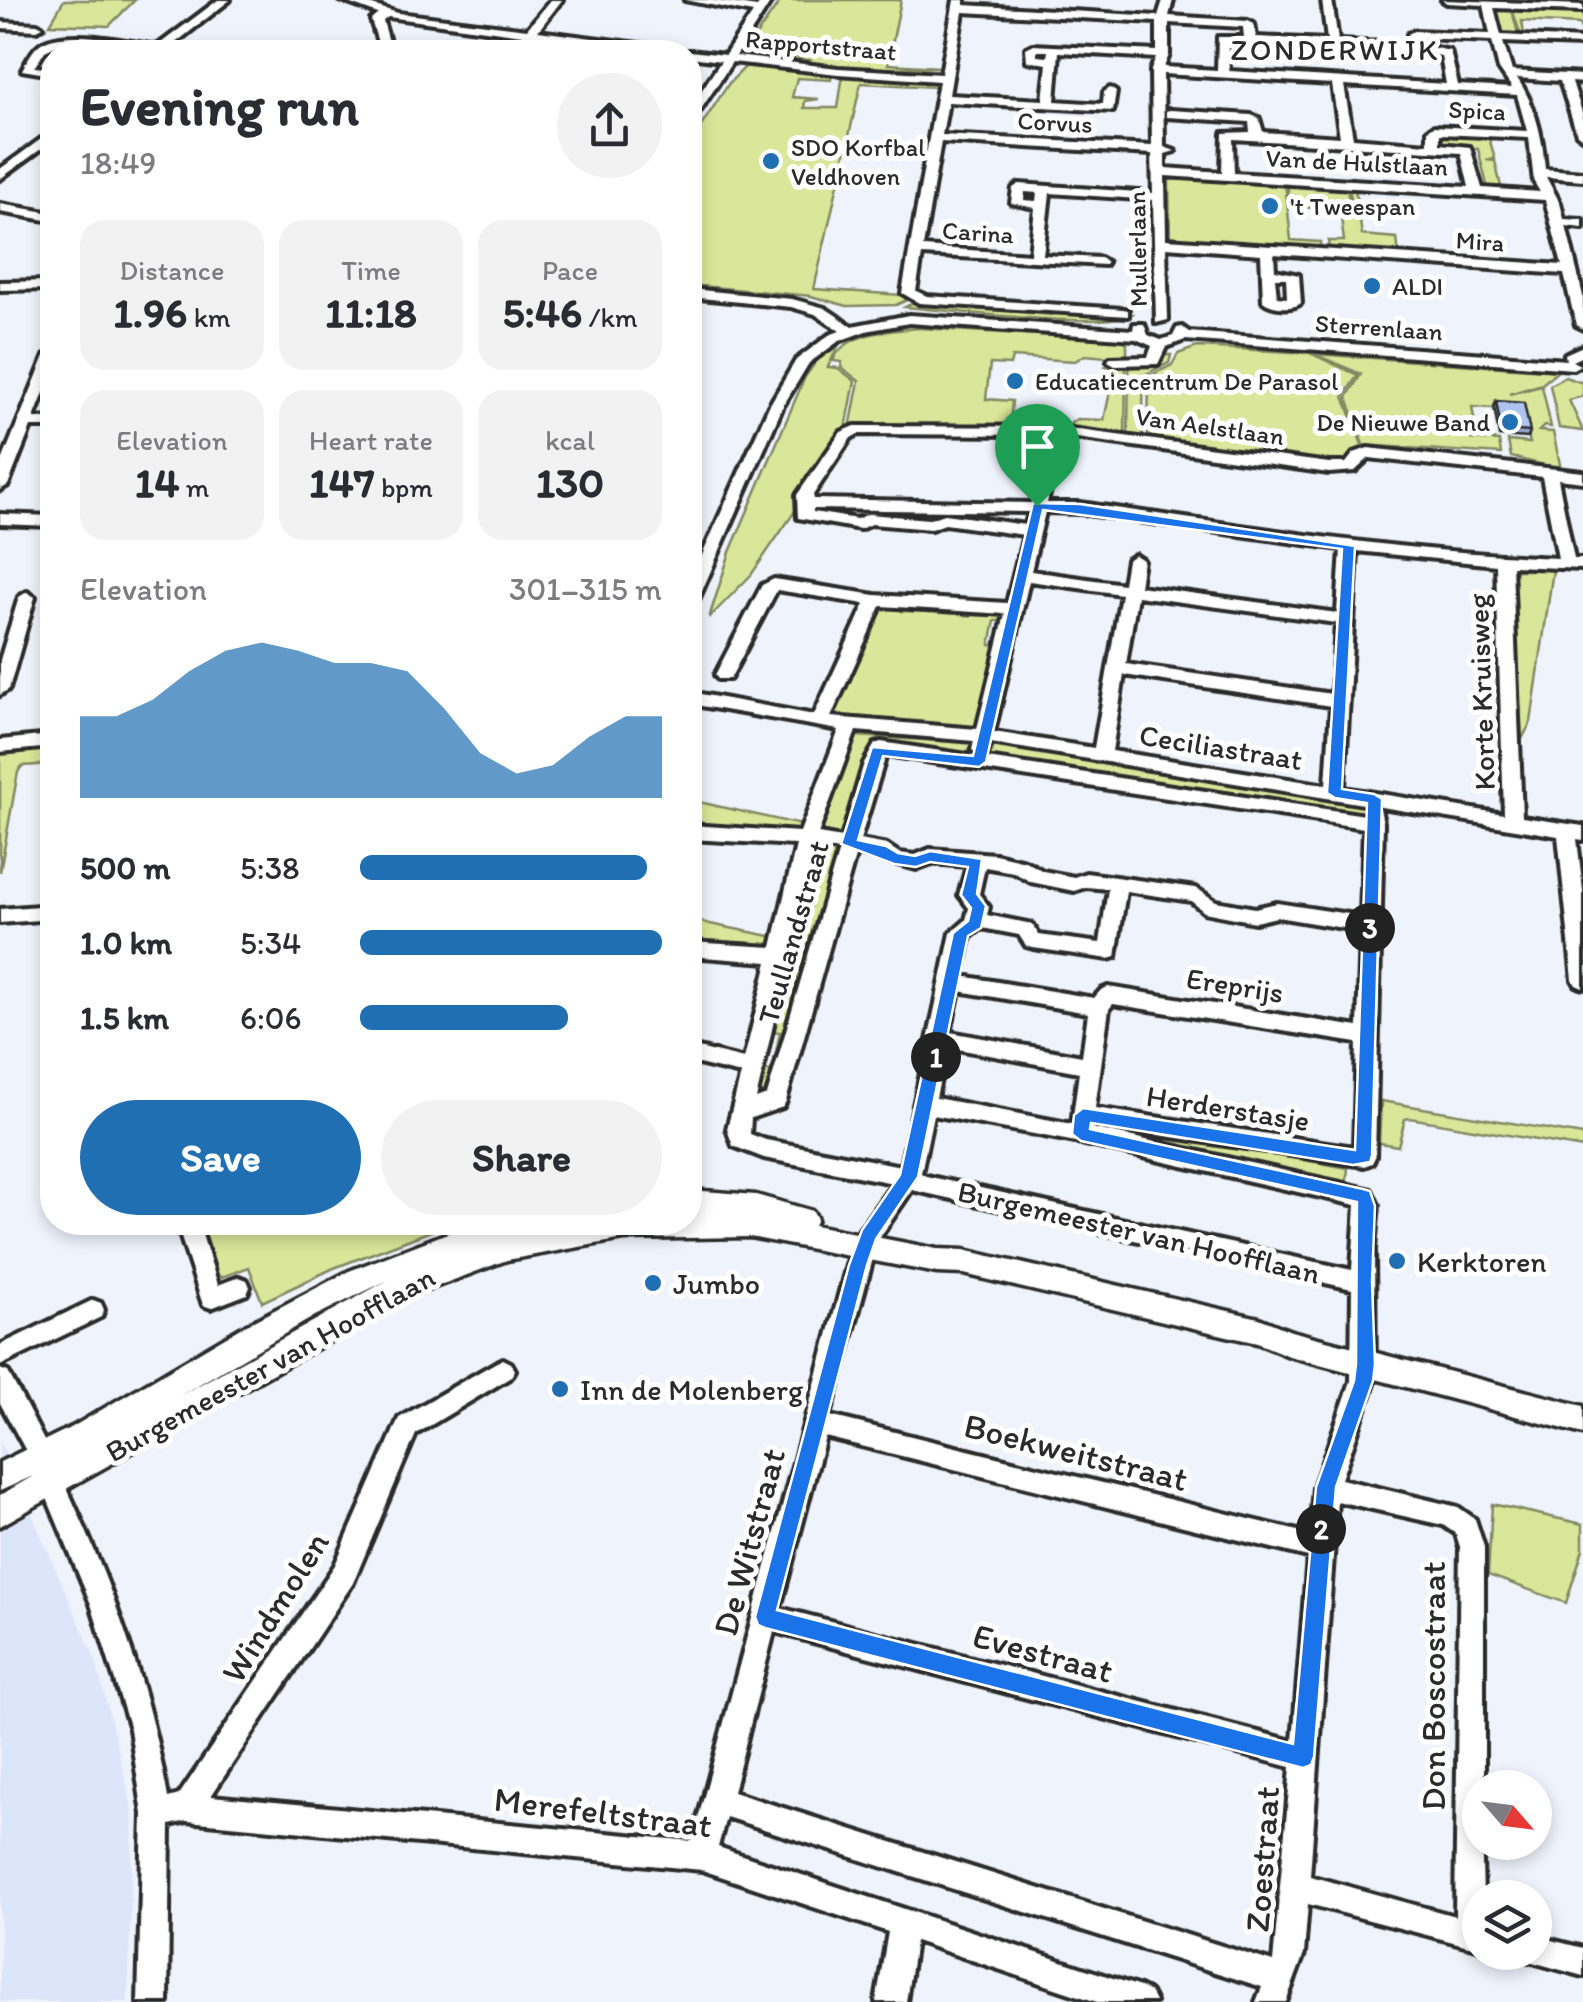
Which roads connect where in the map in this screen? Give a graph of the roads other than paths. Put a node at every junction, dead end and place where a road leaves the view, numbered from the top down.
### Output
1 (226, 0) edge
2 (345, 0) edge
3 (556, 0) edge
4 (690, 0) edge
5 (1158, 0) edge
6 (1168, 0) edge
7 (1327, 0) edge
8 (1447, 0) edge
9 (1492, 1) edge
10 (959, 4) edge
11 (762, 5) edge
12 (1583, 8) edge
13 (386, 14) junction
14 (1163, 18) junction
15 (0, 25) edge
16 (37, 27) dead end
17 (531, 35) junction
18 (1250, 38) junction
19 (1496, 38) junction
20 (177, 40) edge
21 (383, 40) edge
22 (526, 40) edge
23 (574, 40) edge
24 (1583, 42) edge
25 (1333, 44) junction
26 (1415, 48) junction
27 (1163, 54) junction
28 (40, 55) edge
29 (702, 55) edge
30 (727, 58) junction
31 (40, 71) edge
32 (1163, 71) junction
33 (1223, 74) junction
34 (1509, 74) junction
35 (948, 78) junction
36 (1565, 78) junction
37 (1583, 78) edge
38 (1338, 82) junction
39 (1453, 88) junction
40 (1110, 92) dead end
41 (1520, 92) junction
42 (702, 98) edge
43 (944, 98) junction
44 (1049, 104) junction
45 (1170, 114) junction
46 (1582, 134) edge
47 (1257, 135) junction
48 (1534, 135) junction
49 (938, 138) junction
50 (1346, 142) junction
51 (40, 144) edge
52 (1434, 146) junction
53 (1163, 151) junction
54 (1542, 173) junction
55 (1161, 175) junction
56 (0, 176) edge
57 (1583, 176) edge
58 (1228, 177) junction
59 (1044, 189) junction
60 (1478, 192) junction
61 (1548, 196) junction
62 (1159, 197) junction
63 (1042, 204) junction
64 (0, 208) edge
65 (40, 214) edge
66 (1559, 222) junction
67 (1583, 224) edge
68 (1160, 243) junction
69 (1267, 250) junction
70 (918, 251) junction
71 (1036, 258) junction
72 (1100, 262) dead end
73 (1572, 270) junction
74 (1268, 273) dead end
75 (40, 284) edge
76 (0, 286) edge
77 (702, 294) edge
78 (1123, 312) dead end
79 (1160, 320) junction
80 (1583, 325) edge
81 (843, 328) junction
82 (1139, 331) junction
83 (1182, 334) junction
84 (1160, 344) junction
85 (1114, 360) dead end
86 (1577, 361) edge
87 (40, 389) edge
88 (40, 426) edge
89 (23, 430) junction
90 (1056, 431) junction
91 (0, 437) edge
92 (1550, 473) junction
93 (1583, 477) edge
94 (0, 486) edge
95 (1037, 506) junction
96 (943, 512) junction
97 (0, 519) edge
98 (40, 521) edge
99 (1031, 532) junction
100 (1348, 546) junction
101 (1135, 560) dead end
102 (1504, 562) junction
103 (1575, 563) edge
104 (702, 573) edge
105 (1021, 575) junction
106 (1130, 590) junction
107 (27, 597) dead end
108 (875, 600) junction
109 (1013, 610) junction
110 (1344, 619) junction
111 (1117, 668) junction
112 (724, 676) dead end
113 (0, 689) edge
114 (702, 700) edge
115 (1340, 701) junction
116 (820, 722) junction
117 (849, 725) junction
118 (984, 736) junction
119 (40, 741) edge
120 (0, 746) edge
121 (881, 748) joint
122 (1102, 756) junction
123 (979, 762) junction
124 (1335, 793) junction
125 (1374, 799) junction
126 (1513, 822) junction
127 (1374, 823) junction
128 (1575, 832) edge
129 (702, 833) edge
130 (808, 838) junction
131 (849, 844) junction
132 (976, 863) junction
133 (1127, 884) junction
134 (40, 913) edge
135 (0, 916) edge
136 (976, 920) junction
137 (1370, 925) junction
138 (1581, 946) edge
139 (702, 949) edge
140 (780, 955) junction
141 (1583, 980) edge
142 (952, 982) junction
143 (1099, 1007) junction
144 (1367, 1037) junction
145 (940, 1038) junction
146 (702, 1057) edge
147 (1091, 1066) junction
148 (752, 1069) junction
149 (926, 1106) junction
150 (742, 1112) junction
151 (1082, 1125) junction
152 (741, 1140) joint
153 (909, 1177) junction
154 (702, 1203) edge
155 (702, 1224) edge
156 (191, 1235) edge
157 (529, 1235) edge
158 (866, 1241) junction
159 (1363, 1282) junction
160 (239, 1287) dead end
161 (94, 1310) dead end
162 (0, 1356) edge
163 (1366, 1358) junction
164 (503, 1370) dead end
165 (0, 1380) edge
166 (1583, 1408) edge
167 (1583, 1420) edge
168 (816, 1424) junction
169 (47, 1470) junction
170 (0, 1477) edge
171 (1326, 1487) junction
172 (0, 1510) edge
173 (1319, 1548) junction
174 (765, 1617) junction
175 (1303, 1757) junction
176 (716, 1800) junction
177 (187, 1807) junction
178 (158, 1814) junction
179 (702, 1856) junction
180 (1474, 1880) edge
181 (1297, 1887) junction
182 (902, 1925) junction
183 (1462, 1932) edge
184 (1552, 1954) edge
185 (1583, 1962) edge
186 (1275, 1990) edge
187 (153, 2002) edge
188 (891, 2002) edge
189 (1140, 2002) edge

1 - 20 street
2 - 13 street
3 - 17 street
4 - 11 street
5 - 14 street, Mullerlaan
6 - 14 street, Mullerlaan
7 - 25 street
8 - 9 street
9 - 12 street
9 - 19 street
10 - 14 street
10 - 35 street
11 - 30 street
13 - 17 street
13 - 21 street
14 - 18 street
14 - 27 street, Mullerlaan
15 - 16 street
17 - 22 street
17 - 23 street
18 - 25 street
18 - 33 street
19 - 24 street
19 - 26 street
19 - 34 street
25 - 26 street
26 - 39 street
27 - 32 street, Mullerlaan
27 - 44 street
28 - 31 street
29 - 30 street, Rapportstraat
30 - 35 street, Rapportstraat
30 - 42 street
32 - 33 street
32 - 45 street, Mullerlaan
32 - 53 street, Mullerlaan
33 - 38 street
34 - 36 street
34 - 41 street
35 - 43 street
36 - 37 street
36 - 46 street
38 - 39 street
38 - 50 street
39 - 41 street
40 - 44 street
41 - 48 street
43 - 44 street
43 - 49 street
45 - 47 street
45 - 53 street, Mullerlaan
47 - 50 street, Spica
47 - 58 street
48 - 52 street, Spica
48 - 54 street
49 - 53 street, Corvus
49 - 70 street
50 - 52 street, Spica
51 - 56 street
52 - 60 street, Spica
53 - 55 street, Mullerlaan
54 - 57 street
54 - 61 street
55 - 58 street, Van de Hulstlaan
55 - 62 street, Mullerlaan
58 - 60 street, Van de Hulstlaan
59 - 62 street, Carina
59 - 63 street, Carina
59 - 63 street, Carina
60 - 61 street, Van de Hulstlaan
61 - 66 street
62 - 68 street, Mullerlaan
63 - 71 street, Carina
64 - 65 street
66 - 67 street
66 - 73 street
68 - 69 street, Mira
68 - 79 street, Mullerlaan
69 - 73 street, Mira
69 - 74 street
70 - 71 street, Carina
70 - 78 street
71 - 72 street, Carina
73 - 80 street
75 - 76 street
77 - 81 street
79 - 82 street
79 - 83 street
81 - 82 street
81 - 104 street
82 - 84 street
83 - 84 street
83 - 86 street, Sterrenlaan
84 - 85 street
87 - 89 street
88 - 89 street
89 - 91 street
89 - 94 street
90 - 92 street, Van Aelstlaan
90 - 95 street
90 - 96 street, Van Aelstlaan
92 - 93 street, Van Aelstlaan
92 - 103 street
95 - 96 street
95 - 99 street
95 - 100 street
96 - 99 street
97 - 98 street
99 - 105 street
100 - 102 street
100 - 110 street
101 - 106 street
102 - 103 street
102 - 126 street, Korte Kruisweg
105 - 106 street
105 - 109 street
106 - 110 street
106 - 111 street
107 - 113 street
108 - 109 street
108 - 112 street
108 - 116 street
109 - 118 street
110 - 115 street
111 - 115 street
111 - 122 street
114 - 116 street, Ceciliastraat
115 - 124 street
116 - 117 street, Ceciliastraat
117 - 118 street, Ceciliastraat
117 - 130 street, Teullandstraat
118 - 122 street, Ceciliastraat
118 - 123 street
119 - 120 street
121 - 123 street, Ceciliastraat
121 - 131 street, Teullandstraat
122 - 124 street, Ceciliastraat
123 - 127 street, Ceciliastraat
124 - 125 street, Ceciliastraat
125 - 126 street, Ceciliastraat
125 - 127 street
126 - 128 street, Ceciliastraat
127 - 137 street
128 - 138 street
129 - 130 street
130 - 131 street
130 - 140 street, Teullandstraat
131 - 132 street
131 - 150 street, Teullandstraat
132 - 133 street
132 - 136 street
133 - 136 street
133 - 137 street
134 - 135 street
136 - 142 street
137 - 144 street
138 - 141 street
139 - 140 street
140 - 148 street, Teullandstraat
142 - 143 street
142 - 145 street
143 - 144 street, Ereprijs
143 - 147 street
144 - 151 street, Herderstasje
145 - 147 street
145 - 149 street
146 - 148 street
147 - 151 street
148 - 150 street, Teullandstraat
149 - 151 street
149 - 153 street
150 - 152 street, Teullandstraat
151 - 159 street, Zoestraat
152 - 153 street, Burgemeester van Hoofflaan
153 - 158 street, De Witstraat
153 - 159 street, Burgemeester van Hoofflaan
154 - 158 main road, Burgemeester van Hoofflaan
155 - 158 main road, Burgemeester van Hoofflaan
156 - 160 street
157 - 169 main road, Burgemeester van Hoofflaan
158 - 163 main road, Burgemeester van Hoofflaan
158 - 168 street, De Witstraat
159 - 163 street, Zoestraat
161 - 162 street
163 - 166 main road, Burgemeester van Hoofflaan
163 - 167 main road, Burgemeester van Hoofflaan
163 - 171 street, Zoestraat
164 - 177 street, Windmolen
165 - 169 street
168 - 173 street, Boekweitstraat
168 - 174 street, De Witstraat
169 - 170 main road
169 - 172 main road
169 - 178 street
171 - 173 street, Zoestraat
171 - 180 street, Don Boscostraat
173 - 175 street, Zoestraat
174 - 175 street, Evestraat
174 - 176 street, De Witstraat
175 - 181 street, Zoestraat
176 - 179 street, De Witstraat
176 - 186 street, Merefeltstraat
177 - 178 street, Merefeltstraat
177 - 179 street, Merefeltstraat
178 - 187 street
179 - 182 street, Merefeltstraat
181 - 183 street, Don Boscostraat
181 - 186 street, Zoestraat
182 - 188 street
182 - 189 street, Merefeltstraat
184 - 185 street

